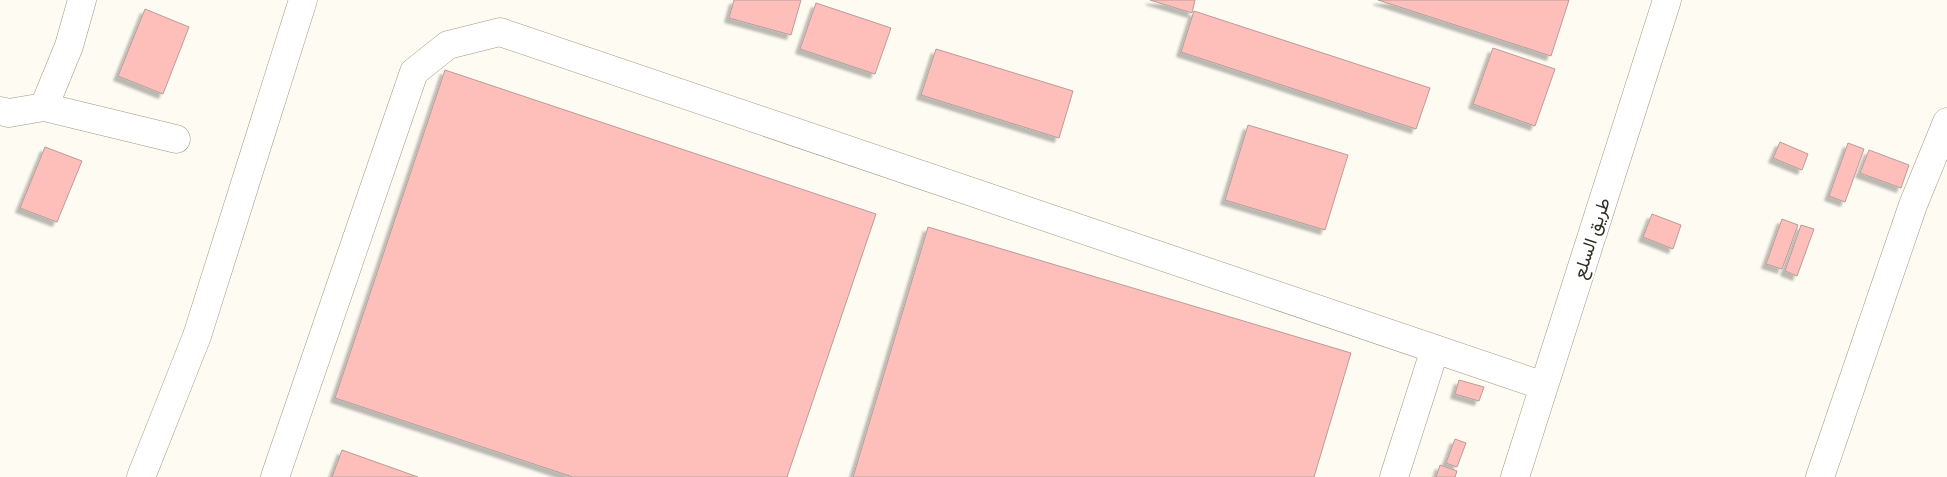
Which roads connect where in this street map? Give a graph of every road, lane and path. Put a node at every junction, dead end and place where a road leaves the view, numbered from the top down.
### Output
1 (82, 0) edge
2 (303, 0) edge
3 (1667, 0) edge
4 (44, 108) junction
5 (0, 111) edge
6 (1947, 122) edge
7 (176, 139) dead end
8 (1436, 349) junction
9 (1544, 386) junction
10 (141, 477) edge
11 (275, 477) edge
12 (1394, 477) edge
13 (1515, 477) edge
14 (1820, 477) edge

1 - 4 street
2 - 10 street
3 - 9 street, طريق السلع
4 - 5 street
4 - 7 street
6 - 14 street
8 - 9 street
8 - 11 street
8 - 12 street
9 - 13 street, طريق السلع

